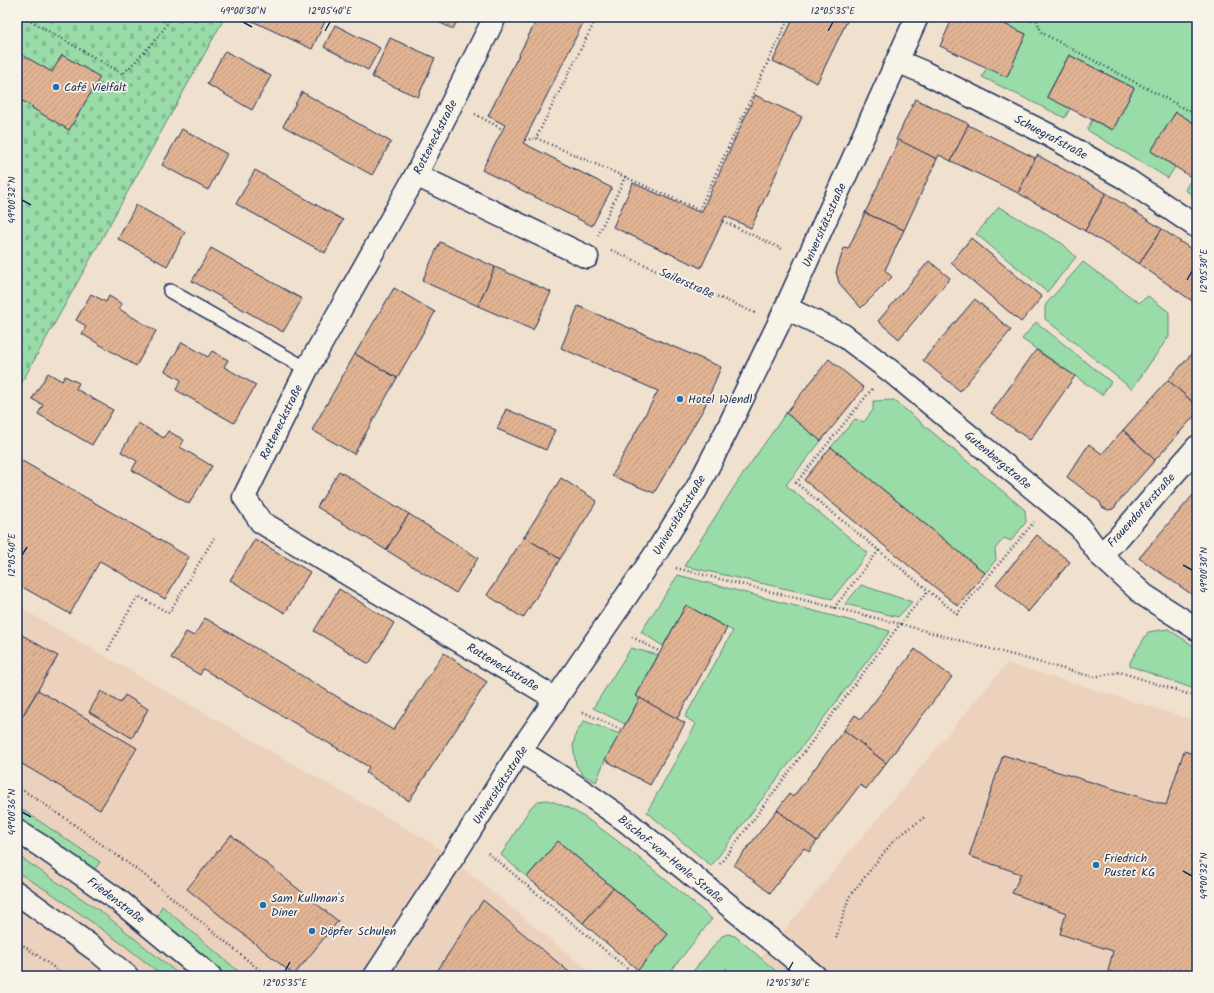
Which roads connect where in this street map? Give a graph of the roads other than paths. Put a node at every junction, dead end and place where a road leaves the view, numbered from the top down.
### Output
1 (495, 17) edge
2 (917, 17) edge
3 (897, 61) junction
4 (416, 175) junction
5 (1197, 227) edge
6 (591, 249) road end
7 (170, 291) dead end
8 (783, 315) junction
9 (307, 369) junction
10 (1197, 447) edge
11 (1100, 555) junction
12 (1197, 629) edge
13 (556, 699) junction
14 (520, 751) junction
15 (17, 831) edge
16 (17, 893) edge
17 (127, 976) edge
18 (210, 976) edge
19 (375, 976) edge
20 (815, 976) edge

1 - 4 street, Rotteneckstraße
2 - 3 street, Universitätsstraße
3 - 5 street, Schuegrafstraße
3 - 8 street, Universitätsstraße
4 - 6 street
4 - 9 street, Rotteneckstraße
7 - 9 lane
8 - 11 street, Gutenbergstraße
8 - 13 street, Universitätsstraße
9 - 13 street, Rotteneckstraße
10 - 11 street, Frauendorferstraße
11 - 12 street, Gutenbergstraße
13 - 14 street, Universitätsstraße
14 - 19 street, Universitätsstraße
14 - 20 street, Bischof-von-Henle-Straße
15 - 18 street, Friedenstraße
16 - 17 street

